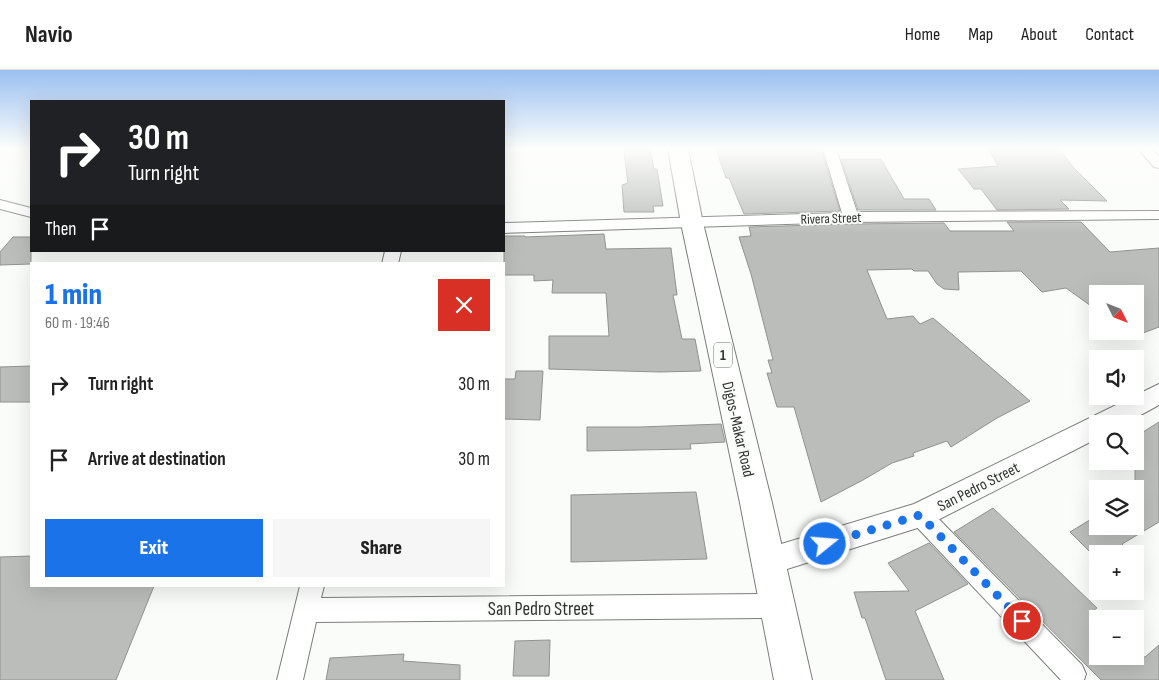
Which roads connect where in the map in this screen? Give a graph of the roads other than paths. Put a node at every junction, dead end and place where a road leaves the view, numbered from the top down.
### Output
1 (683, 177) edge
2 (838, 177) edge
3 (0, 204) edge
4 (30, 212) edge
5 (1159, 215) edge
6 (851, 217) junction
7 (692, 223) junction
8 (505, 228) edge
9 (1159, 394) edge
10 (1118, 415) edge
11 (1089, 430) edge
12 (920, 515) junction
13 (768, 561) junction
14 (312, 587) edge
15 (777, 606) junction
16 (306, 610) junction
17 (1073, 674) dead end
18 (290, 680) edge
19 (793, 680) edge

1 - 7 main road, Digos-Makar Road / 1
2 - 6 street
3 - 4 street
5 - 6 street, Rivera Street
6 - 7 street, Rivera Street
7 - 8 street, Rivera Street
7 - 13 main road, Digos-Makar Road / 1
9 - 10 street
11 - 12 street, San Pedro Street
12 - 13 street, San Pedro Street
12 - 17 street
13 - 15 main road, Digos-Makar Road / 1
14 - 16 street
15 - 16 street, San Pedro Street
15 - 19 main road, Digos-Makar Road / 1
16 - 18 street

